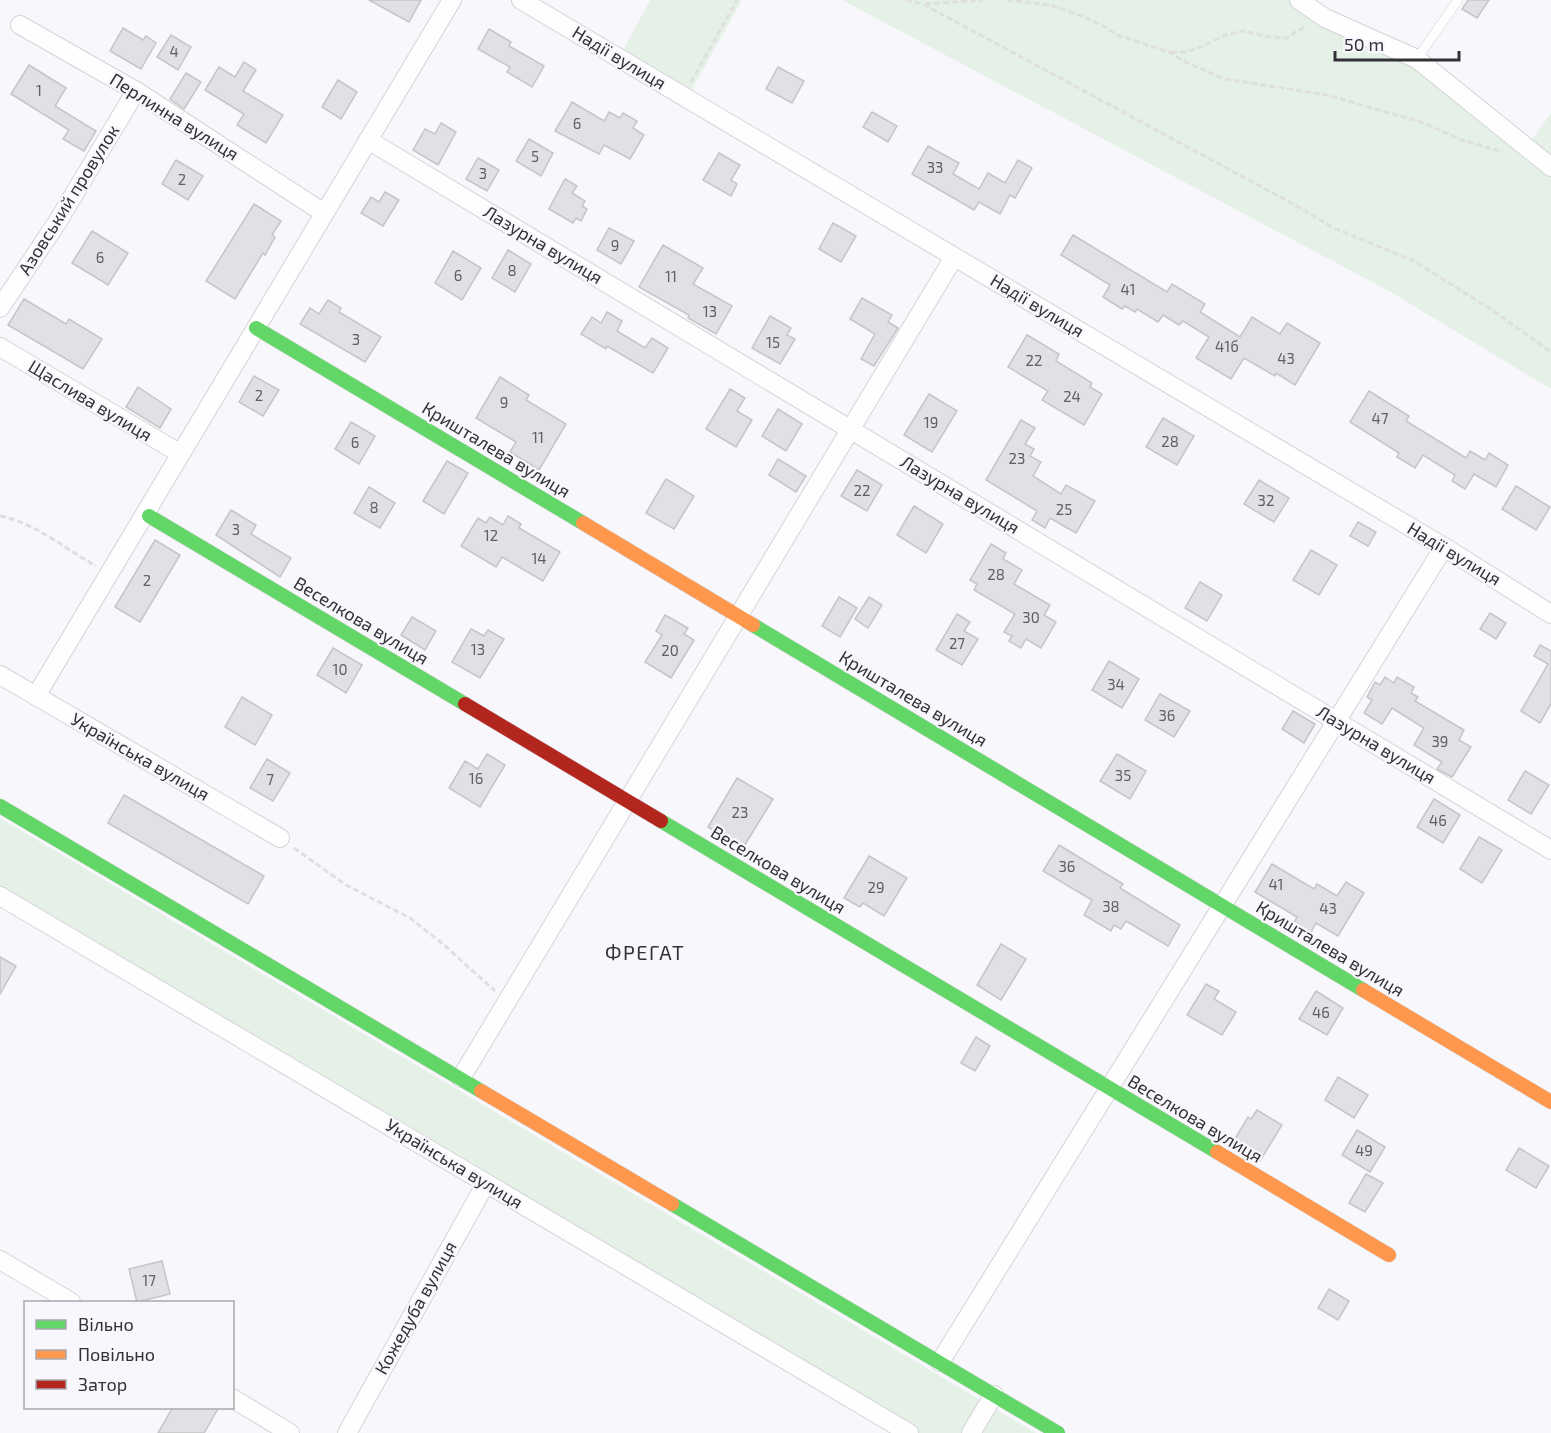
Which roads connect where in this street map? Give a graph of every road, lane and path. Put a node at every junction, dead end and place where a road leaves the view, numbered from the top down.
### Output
1 (452, 0) edge
2 (521, 0) edge
3 (737, 0) edge
4 (906, 0) edge
5 (983, 0) edge
6 (1007, 0) edge
7 (1299, 0) edge
8 (1458, 0) edge
9 (923, 4) junction
10 (20, 25) dead end
11 (1313, 25) dead end
12 (1169, 52) junction
13 (1418, 59) junction
14 (136, 91) junction
15 (683, 96) junction
16 (368, 140) junction
17 (1508, 153) dead end
18 (1551, 167) edge
19 (324, 213) junction
20 (954, 257) junction
21 (0, 308) edge
22 (256, 328) junction
23 (0, 347) edge
24 (1551, 352) edge
25 (851, 430) junction
26 (181, 454) junction
27 (0, 516) edge
28 (149, 516) dead end
29 (1443, 547) junction
30 (110, 573) junction
31 (1551, 614) edge
32 (739, 616) junction
33 (0, 675) edge
34 (36, 696) junction
35 (1336, 721) junction
36 (627, 801) junction
37 (0, 806) edge
38 (280, 838) joint
39 (1551, 850) edge
40 (0, 896) edge
41 (1222, 906) junction
42 (508, 1001) junction
43 (461, 1078) junction
44 (1109, 1089) junction
45 (1551, 1102) edge
46 (486, 1183) junction
47 (1389, 1255) dead end
48 (0, 1260) edge
49 (69, 1301) edge
50 (940, 1362) junction
51 (994, 1395) junction
52 (234, 1399) edge
53 (290, 1433) edge
54 (347, 1433) edge
55 (909, 1433) edge
56 (971, 1433) edge
57 (1058, 1433) edge

1 - 16 street
2 - 15 street, Надії вулиця
3 - 15 path
4 - 9 path
5 - 9 path
6 - 12 path
7 - 13 street
8 - 13 lane
9 - 24 path
10 - 14 street, Перлинна вулиця
11 - 12 path
12 - 17 path
13 - 18 street
14 - 19 street, Перлинна вулиця
14 - 21 street, Азовський провулок
15 - 20 street, Надії вулиця
16 - 19 street
16 - 25 street, Лазурна вулиця
19 - 22 street
20 - 25 street
20 - 29 street, Надії вулиця
22 - 26 street
22 - 32 street, Кришталева вулиця
23 - 26 street, Щаслива вулиця
25 - 32 street
25 - 35 street, Лазурна вулиця
26 - 30 street
27 - 30 path
28 - 36 street, Веселкова вулиця
29 - 31 street, Надії вулиця
29 - 35 street
30 - 34 street
32 - 36 street
32 - 41 street, Кришталева вулиця
33 - 34 street, Українська вулиця
34 - 38 street, Українська вулиця
35 - 39 street, Лазурна вулиця
35 - 41 street
36 - 42 street
36 - 44 street, Веселкова вулиця
37 - 43 street
38 - 42 path
40 - 46 street, Українська вулиця
41 - 44 street
41 - 45 street, Кришталева вулиця
42 - 43 street
43 - 50 street
44 - 47 street, Веселкова вулиця
44 - 50 street
46 - 54 street, Кожедуба вулиця
46 - 55 street, Українська вулиця
48 - 49 street
50 - 51 street
51 - 56 street
51 - 57 street
52 - 53 street

